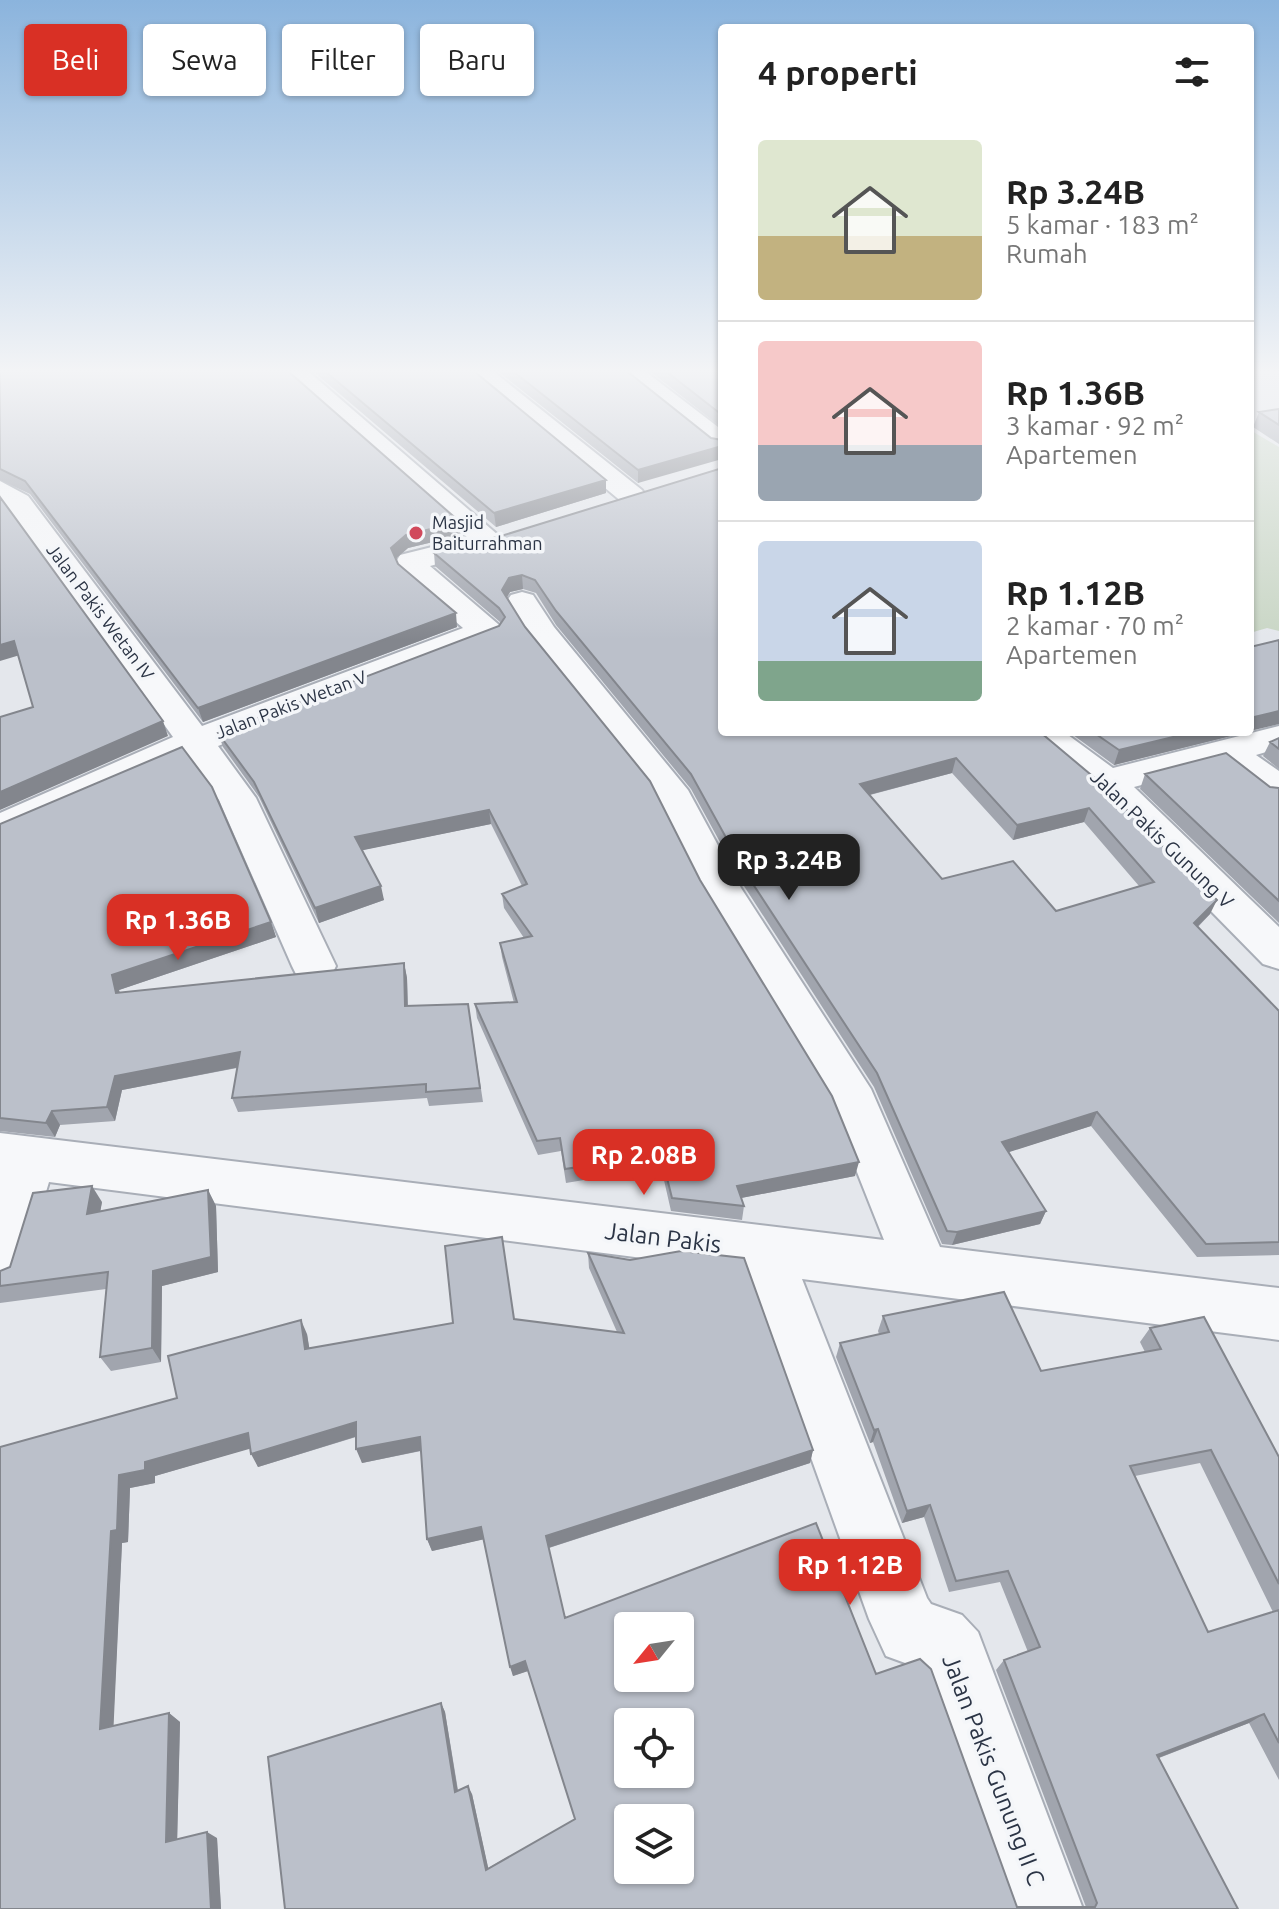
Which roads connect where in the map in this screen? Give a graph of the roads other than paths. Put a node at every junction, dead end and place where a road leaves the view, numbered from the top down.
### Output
1 (407, 461) edge
2 (589, 461) edge
3 (661, 488) edge
4 (0, 490) edge
5 (632, 496) junction
6 (604, 505) edge
7 (486, 631) junction
8 (1045, 736) edge
9 (1279, 737) edge
10 (193, 742) junction
11 (1227, 751) junction
12 (1107, 782) junction
13 (1279, 790) edge
14 (0, 828) edge
15 (1279, 953) edge
16 (314, 966) dead end
17 (15, 1156) edge
18 (764, 1251) junction
19 (0, 1264) edge
20 (923, 1270) junction
21 (1279, 1314) edge
22 (1045, 1909) edge

1 - 7 street
2 - 5 street
3 - 5 street
4 - 10 street, Jalan Pakis Wetan IV
5 - 6 street
7 - 10 street, Jalan Pakis Wetan V
7 - 20 street, Jalan Pakis Wetan V
8 - 12 street, Jalan Pakis Gunung V
9 - 11 street
10 - 14 street, Jalan Pakis Wetan V
10 - 16 street, Jalan Pakis Wetan IV
11 - 12 street
11 - 13 street
12 - 15 street, Jalan Pakis Gunung V
17 - 18 street, Jalan Pakis
17 - 19 street
18 - 20 street, Jalan Pakis
18 - 22 street, Jalan Pakis Gunung II C
20 - 21 street, Jalan Pakis

